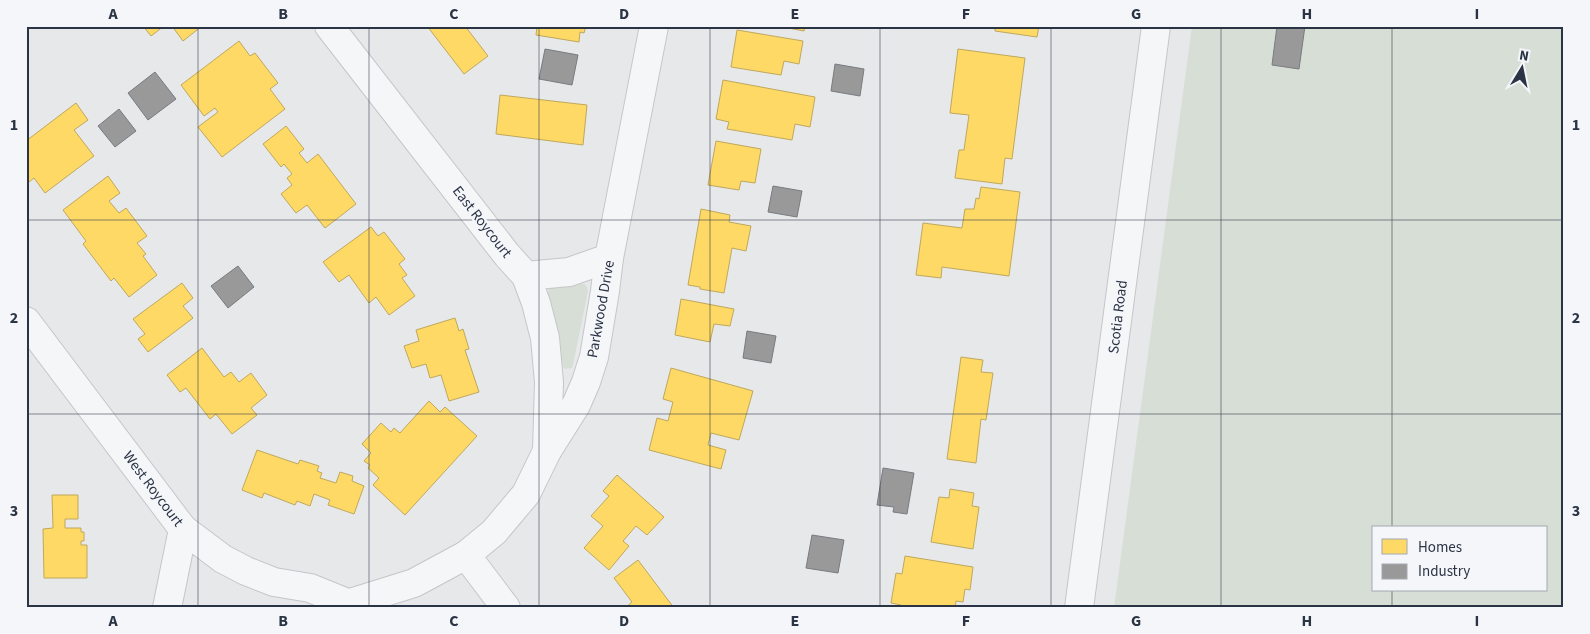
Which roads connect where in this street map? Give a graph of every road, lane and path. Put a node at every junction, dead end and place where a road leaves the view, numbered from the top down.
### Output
1 (329, 26) edge
2 (654, 26) edge
3 (1156, 26) edge
4 (609, 258) junction
5 (526, 276) junction
6 (26, 321) edge
7 (547, 451) junction
8 (183, 529) junction
9 (466, 556) junction
10 (341, 606) edge
11 (167, 608) edge
12 (506, 608) edge
13 (1079, 608) edge

1 - 5 street, East Roycourt
2 - 4 street, Parkwood Drive
3 - 13 street, Scotia Road
4 - 5 street
4 - 7 street, Parkwood Drive
5 - 7 street, East Roycourt
6 - 8 street, West Roycourt
7 - 9 street, Parkwood Drive
8 - 10 street, West Roycourt
8 - 11 street
9 - 10 street, West Roycourt
9 - 12 street

